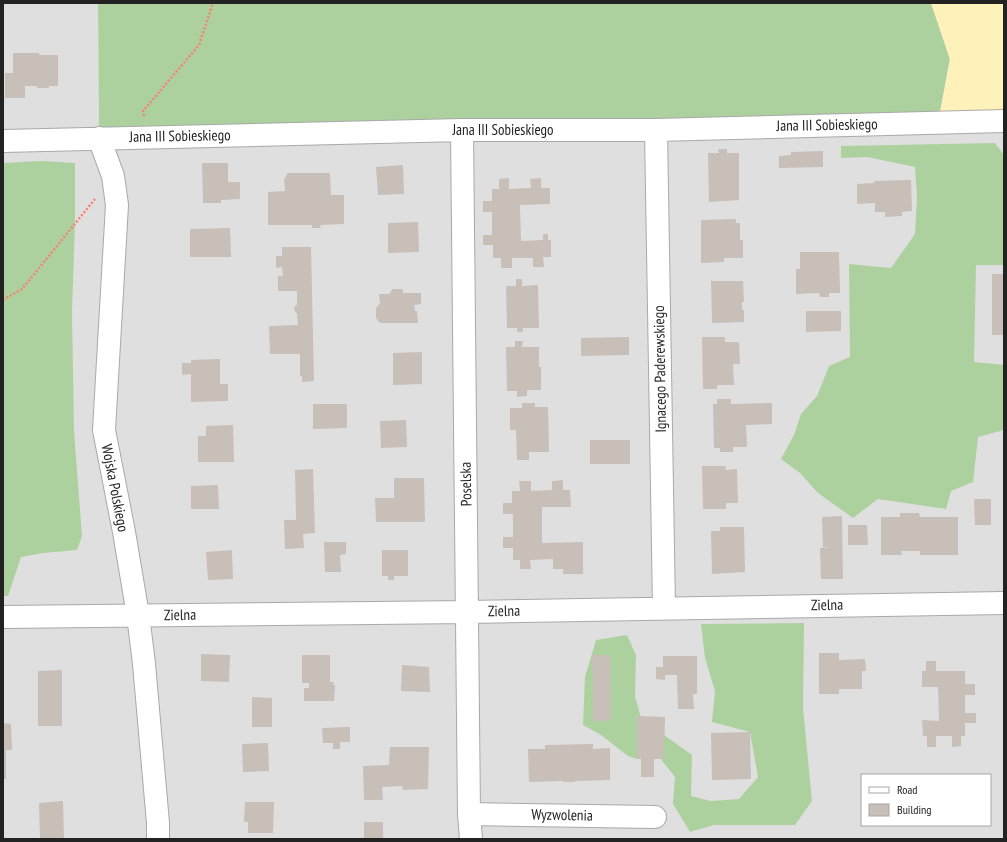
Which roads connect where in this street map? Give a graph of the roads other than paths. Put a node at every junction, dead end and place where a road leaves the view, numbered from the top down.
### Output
1 (1004, 121) edge
2 (462, 130) junction
3 (656, 130) junction
4 (99, 138) junction
5 (3, 141) edge
6 (1004, 603) edge
7 (664, 608) junction
8 (468, 612) junction
9 (138, 615) junction
10 (3, 618) edge
11 (469, 814) junction
12 (655, 817) dead end
13 (158, 839) edge
14 (470, 839) edge

1 - 3 street, Jana III Sobieskiego
2 - 3 street, Jana III Sobieskiego
2 - 4 street, Jana III Sobieskiego
2 - 8 street, Poselska
3 - 7 street, Ignacego Paderewskiego
4 - 5 street, Jana III Sobieskiego
4 - 9 street, Wojska Polskiego
6 - 7 street, Zielna
7 - 8 street, Zielna
8 - 9 street, Zielna
8 - 11 street, Poselska
9 - 10 street, Zielna
9 - 13 street, Wojska Polskiego
11 - 12 street, Wyzwolenia
11 - 14 street, Poselska

